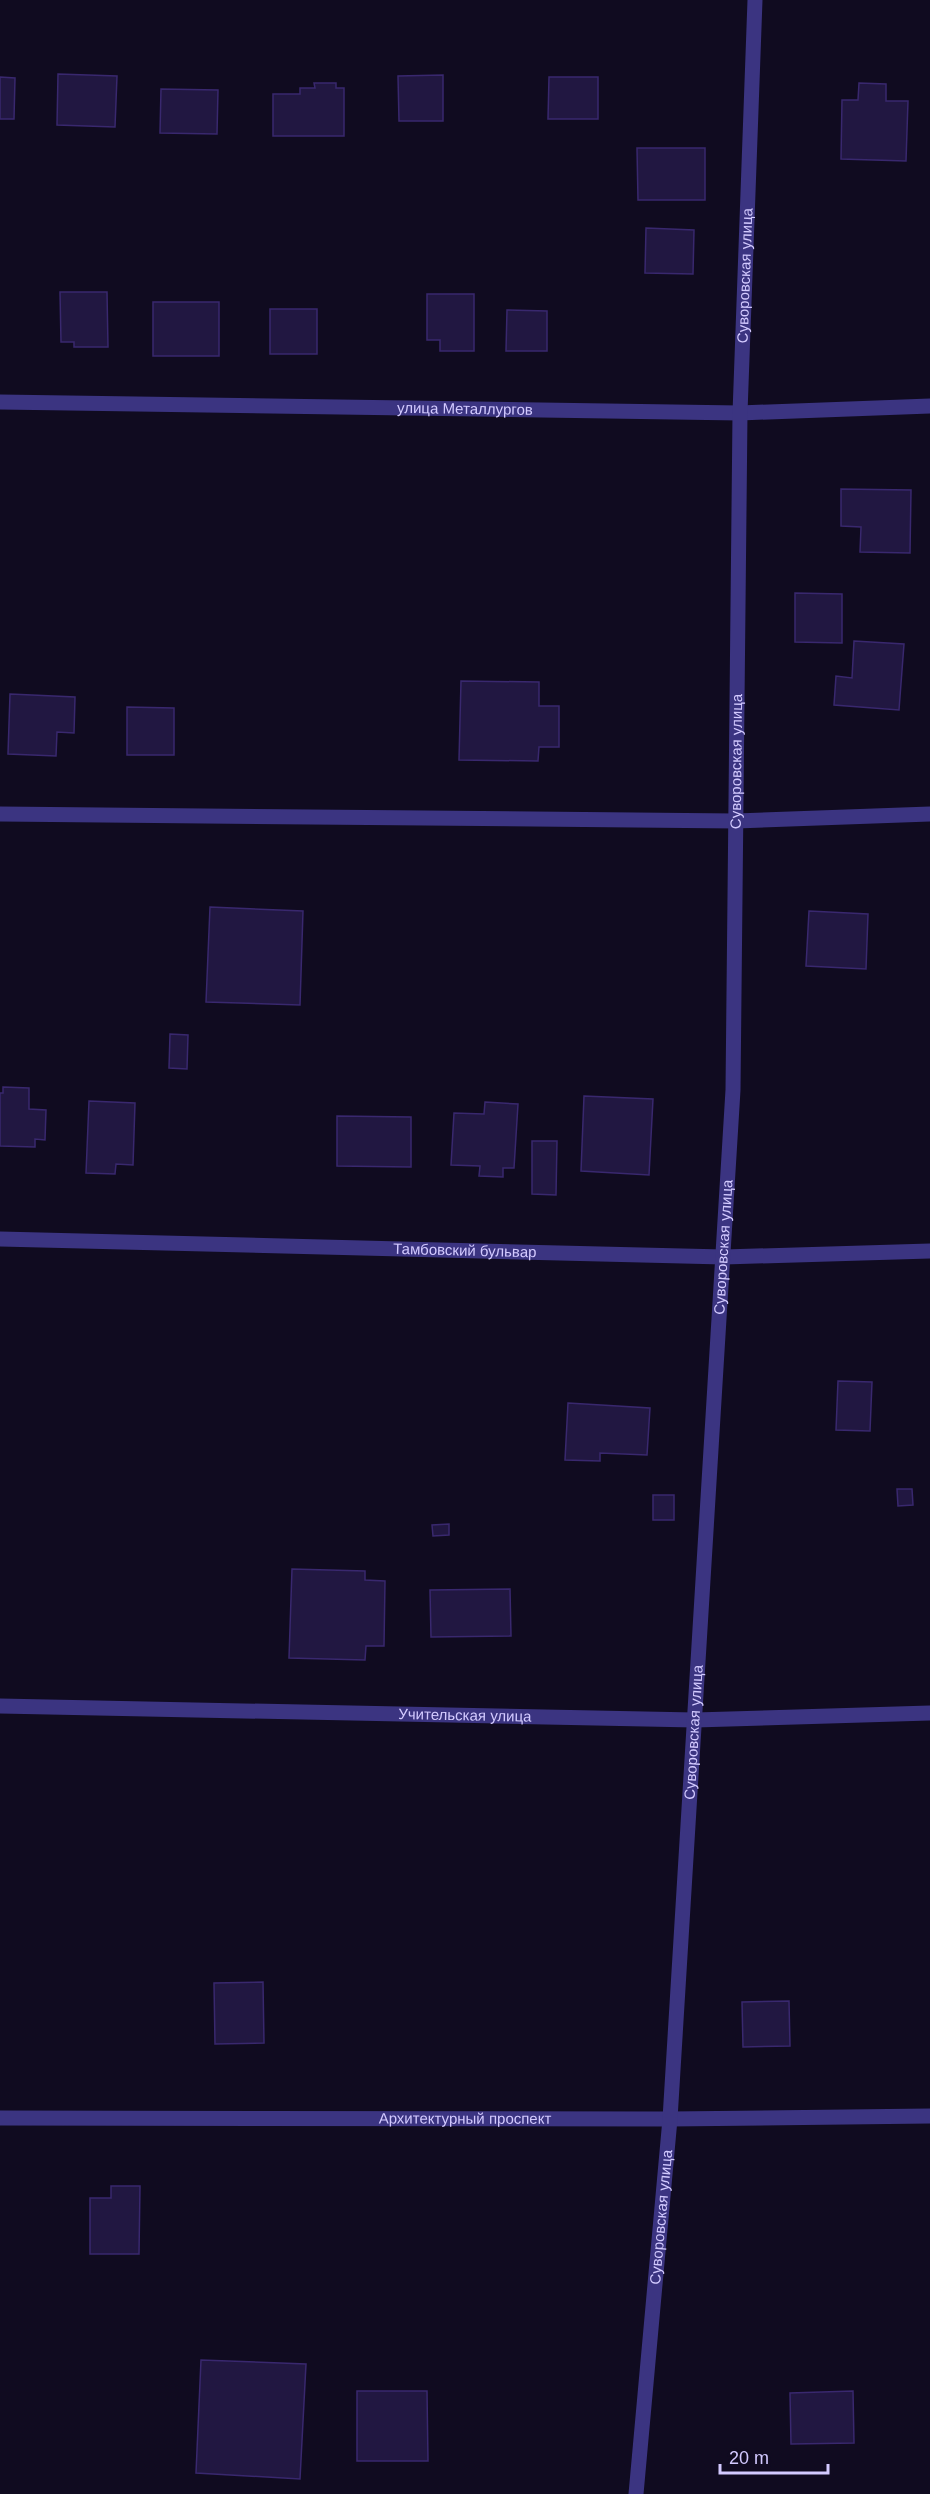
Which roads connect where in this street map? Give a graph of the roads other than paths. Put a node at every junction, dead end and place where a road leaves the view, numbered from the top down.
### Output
1 (755, 0) edge
2 (0, 402) edge
3 (930, 406) edge
4 (740, 412) junction
5 (0, 814) edge
6 (930, 814) edge
7 (736, 821) junction
8 (0, 1239) edge
9 (930, 1251) edge
10 (724, 1257) junction
11 (0, 1706) edge
12 (930, 1713) edge
13 (695, 1720) junction
14 (930, 2116) edge
15 (0, 2118) edge
16 (670, 2120) junction
17 (636, 2494) edge

1 - 4 street, Суворовская улица
2 - 4 street, улица Металлургов
3 - 4 street, улица Металлургов
4 - 7 street, Суворовская улица
5 - 7 street
6 - 7 street
7 - 10 street, Суворовская улица
8 - 10 street, Тамбовский бульвар
9 - 10 street, Тамбовский бульвар
10 - 13 street, Суворовская улица
11 - 13 street, Учительская улица
12 - 13 street, Учительская улица
13 - 16 street, Суворовская улица
14 - 16 street, Архитектурный проспект
15 - 16 street, Архитектурный проспект
16 - 17 street, Суворовская улица

